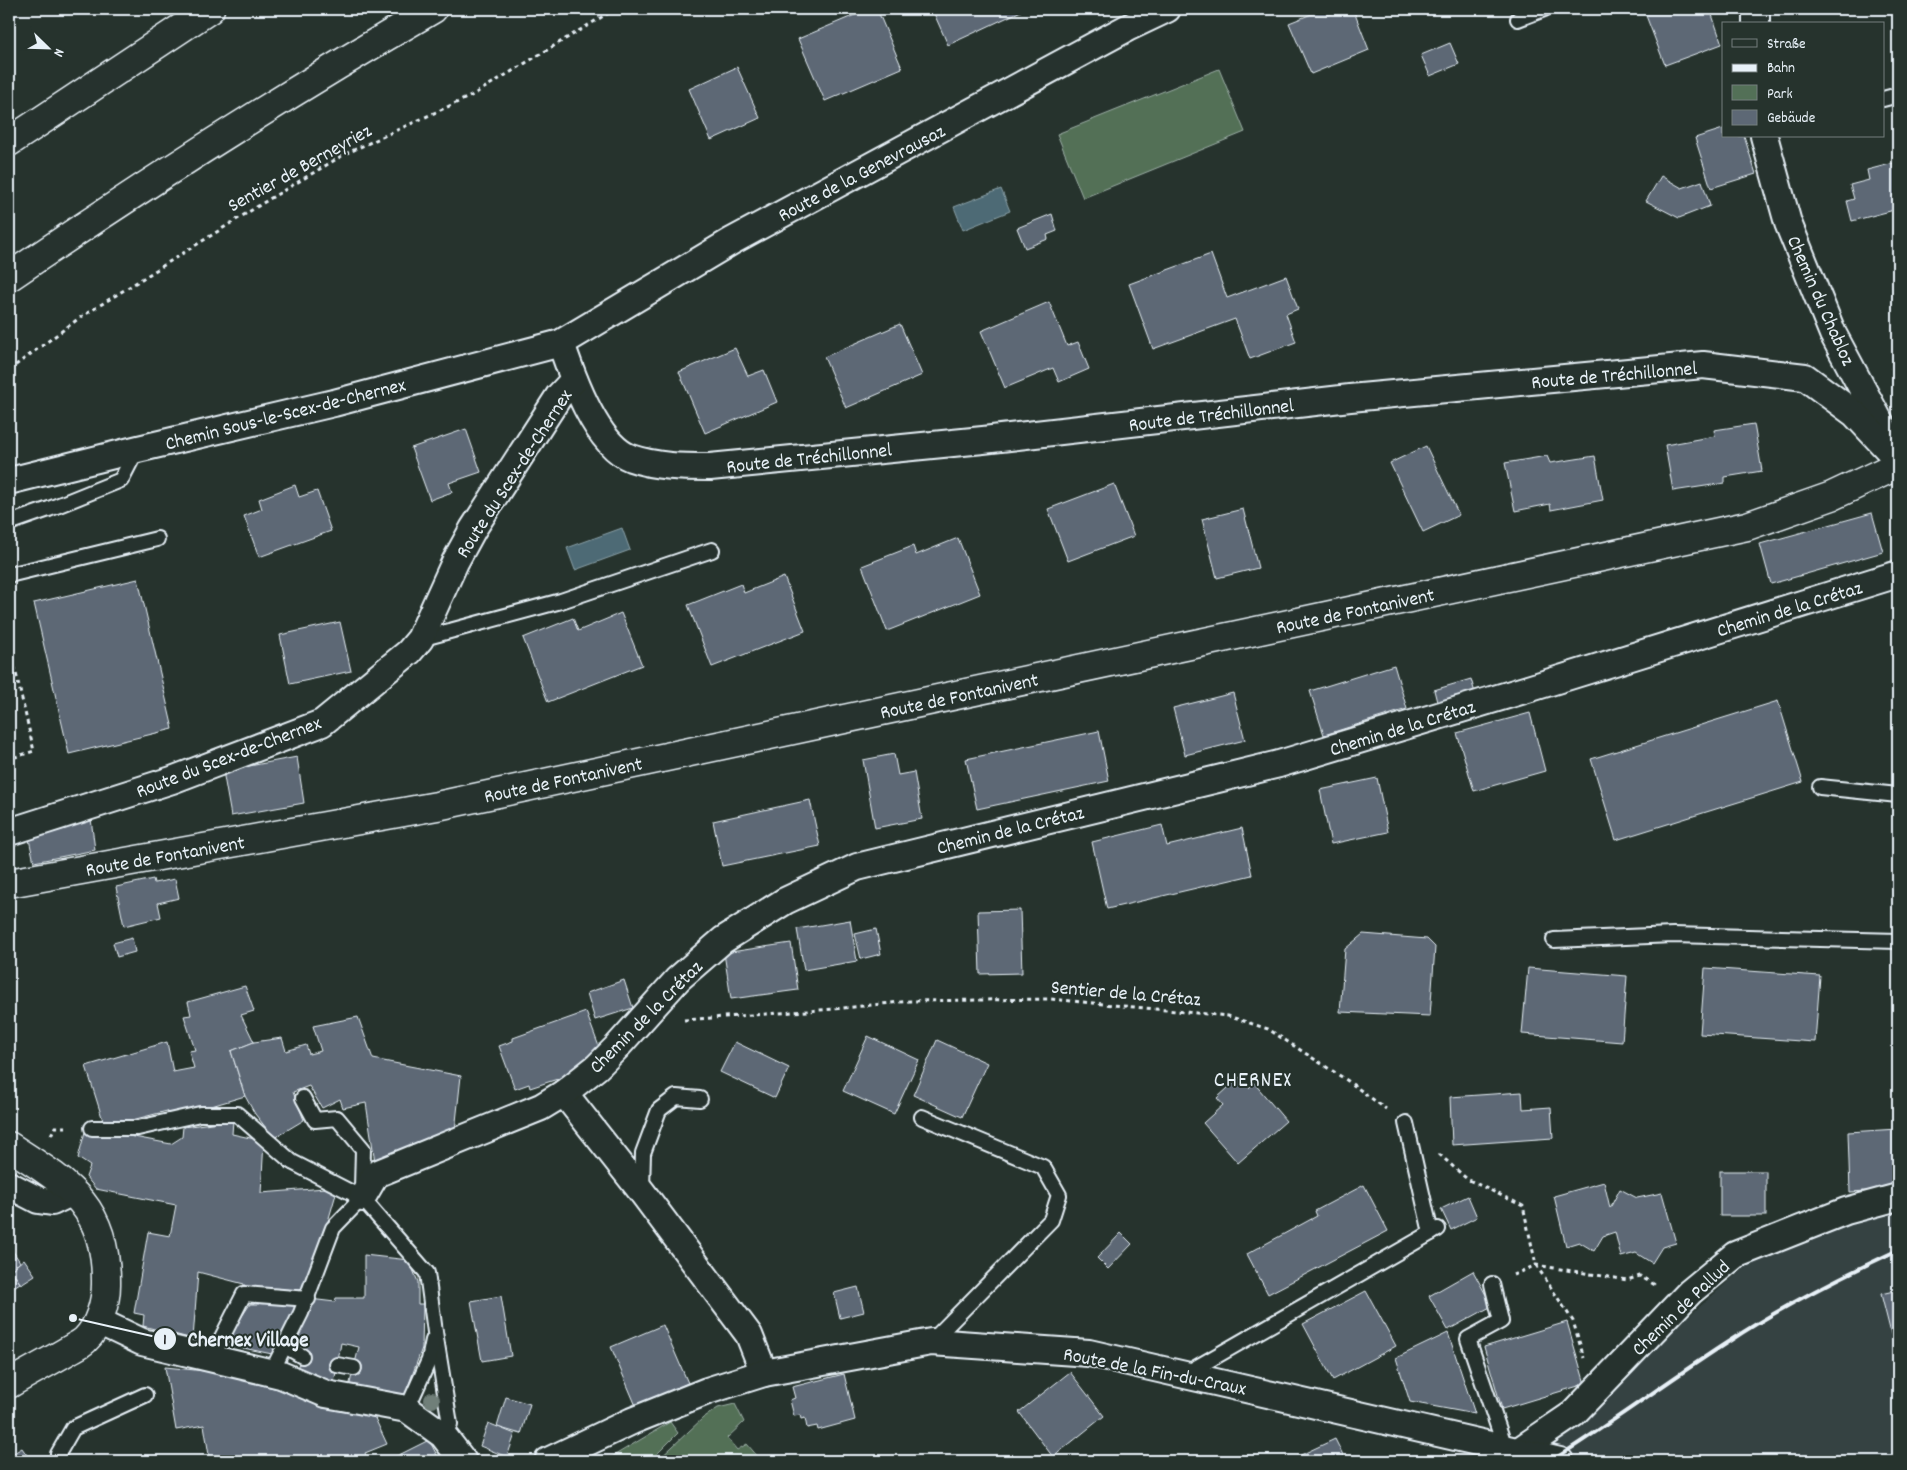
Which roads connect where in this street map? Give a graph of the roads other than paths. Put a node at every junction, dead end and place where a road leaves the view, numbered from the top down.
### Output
1 (210, 9) edge
2 (433, 9) edge
3 (1167, 9) edge
4 (1544, 9) edge
5 (1756, 9) edge
6 (1518, 19) dead end
7 (1756, 22) edge
8 (1898, 95) edge
9 (1884, 98) edge
10 (1765, 138) edge
11 (9, 142) edge
12 (9, 277) edge
13 (561, 344) junction
14 (574, 380) junction
15 (138, 449) junction
16 (1898, 458) edge
17 (1898, 465) edge
18 (9, 481) edge
19 (9, 522) edge
20 (157, 539) dead end
21 (712, 550) dead end
22 (1898, 574) edge
23 (9, 575) edge
24 (420, 639) junction
25 (1820, 787) dead end
26 (1898, 795) edge
27 (9, 832) edge
28 (9, 883) edge
29 (1554, 940) dead end
30 (1898, 941) edge
31 (564, 1093) junction
32 (303, 1098) dead end
33 (700, 1099) dead end
34 (922, 1117) dead end
35 (1406, 1124) road end
36 (92, 1128) dead end
37 (9, 1146) edge
38 (9, 1185) edge
39 (73, 1192) junction
40 (642, 1192) junction
41 (1898, 1197) edge
42 (362, 1198) junction
43 (1492, 1284) dead end
44 (308, 1299) junction
45 (98, 1322) junction
46 (434, 1332) junction
47 (930, 1342) junction
48 (285, 1346) junction
49 (302, 1356) dead end
50 (211, 1359) junction
51 (337, 1365) dead end
52 (354, 1368) dead end
53 (271, 1373) junction
54 (764, 1373) junction
55 (1184, 1374) junction
56 (9, 1384) edge
57 (411, 1395) junction
58 (145, 1396) dead end
59 (443, 1435) junction
60 (1508, 1454) edge
61 (57, 1461) edge
62 (463, 1461) edge
63 (548, 1461) edge
64 (1560, 1461) edge

1 - 11 main road
2 - 12 main road
3 - 13 street, Route de la Genevrausaz
4 - 6 lane
5 - 7 street
8 - 9 lane
10 - 16 street, Chemin du Chabloz
13 - 14 street, Route de Tréchillonnel
13 - 15 street, Chemin Sous-le-Scex-de-Chernex
14 - 16 street, Route de Tréchillonnel
14 - 24 street, Route du Scex-de-Chernex
15 - 18 street, Chemin Sous-le-Scex-de-Chernex
15 - 19 lane
17 - 28 main road, Route de Fontanivent
20 - 23 lane
21 - 24 lane
22 - 31 street, Chemin de la Crétaz
24 - 27 street, Route du Scex-de-Chernex
25 - 26 lane
29 - 30 lane
31 - 40 street
31 - 42 street, Chemin de la Crétaz
32 - 42 lane
33 - 40 lane
34 - 47 lane
35 - 55 lane
36 - 42 lane
37 - 39 main road
38 - 39 street
39 - 45 main road
40 - 54 street
41 - 60 street, Chemin de Pallud
42 - 44 lane
42 - 46 lane
43 - 60 lane
44 - 48 lane
44 - 50 lane
45 - 50 street
45 - 56 main road
46 - 57 lane
46 - 59 lane
47 - 54 street, Route de la Fin-du-Craux
47 - 55 street, Route de la Fin-du-Craux
48 - 49 lane
48 - 53 lane
50 - 53 street
51 - 52 lane
53 - 57 street
54 - 63 street, Route de la Fin-du-Craux
55 - 60 street, Route de la Fin-du-Craux
57 - 59 street
58 - 61 lane
59 - 62 street
60 - 64 street, Route de la Fin-du-Craux

